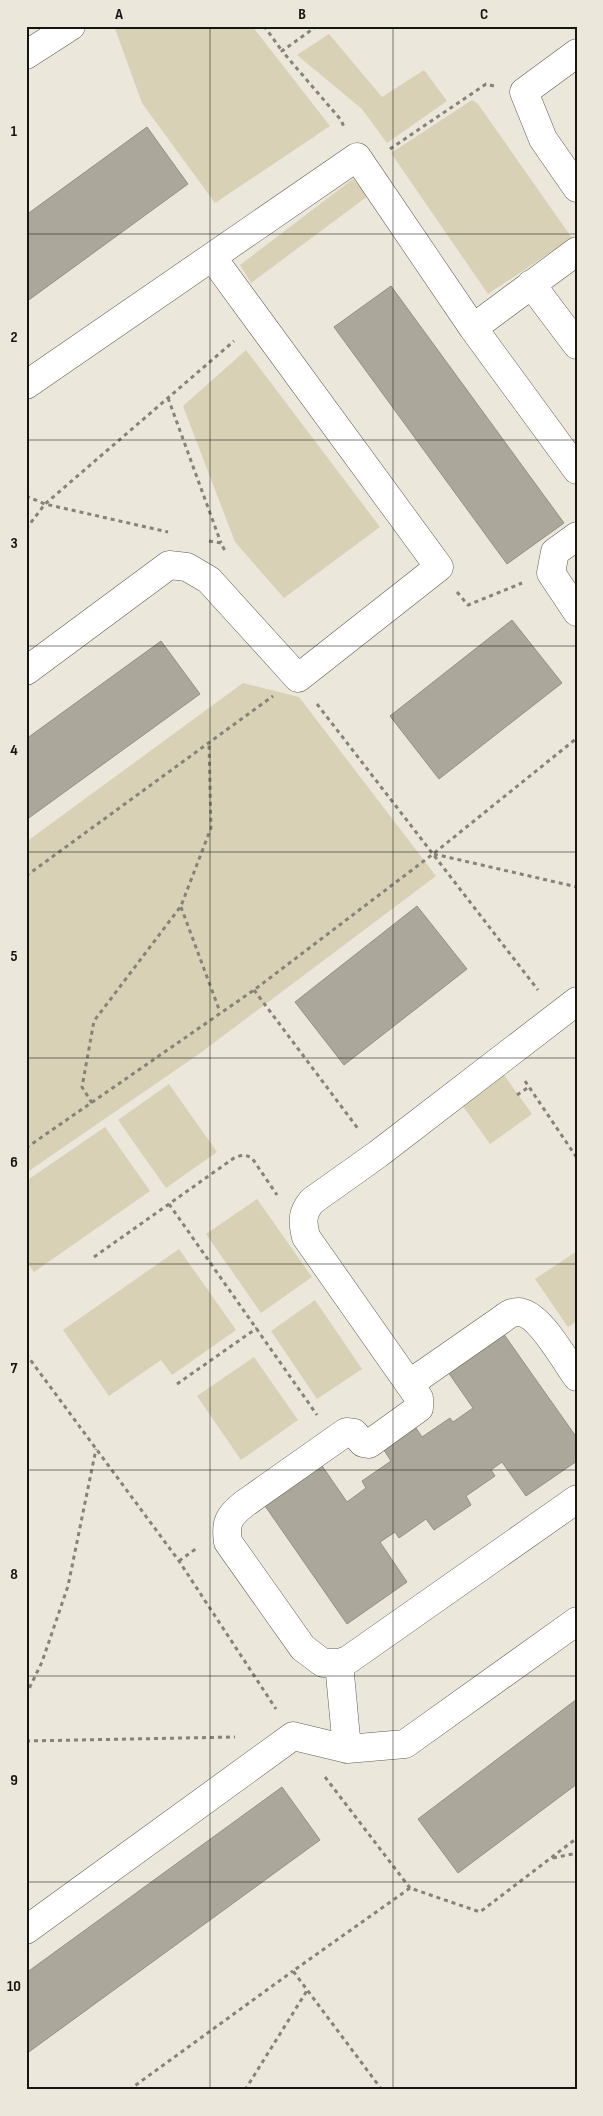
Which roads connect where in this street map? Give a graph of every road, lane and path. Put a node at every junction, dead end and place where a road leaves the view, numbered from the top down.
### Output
1 (70, 26) edge
2 (264, 26) edge
3 (318, 26) edge
4 (282, 51) junction
5 (577, 53) edge
6 (26, 55) edge
7 (524, 92) junction
8 (360, 162) junction
9 (577, 188) edge
10 (577, 251) edge
11 (212, 257) junction
12 (531, 284) junction
13 (259, 320) junction
14 (473, 328) junction
15 (577, 346) edge
16 (26, 385) edge
17 (168, 398) junction
18 (577, 470) edge
19 (26, 529) edge
20 (577, 536) edge
21 (221, 543) dead end
22 (438, 567) junction
23 (551, 573) junction
24 (577, 612) edge
25 (26, 671) edge
26 (298, 678) junction
27 (577, 738) edge
28 (208, 743) junction
29 (433, 854) junction
30 (26, 876) edge
31 (577, 887) edge
32 (180, 906) junction
33 (254, 990) junction
34 (567, 1008) edge
35 (220, 1012) junction
36 (505, 1054) junction
37 (529, 1087) junction
38 (517, 1095) dead end
39 (92, 1103) junction
40 (26, 1148) edge
41 (378, 1154) junction
42 (577, 1158) edge
43 (169, 1204) junction
44 (306, 1237) junction
45 (94, 1257) dead end
46 (257, 1328) junction
47 (26, 1354) edge
48 (577, 1378) edge
49 (177, 1384) dead end
50 (409, 1384) junction
51 (334, 1440) junction
52 (96, 1448) junction
53 (577, 1500) edge
54 (204, 1543) dead end
55 (179, 1561) junction
56 (577, 1621) edge
57 (339, 1663) junction
58 (26, 1695) edge
59 (293, 1736) junction
60 (243, 1737) dead end
61 (26, 1741) edge
62 (347, 1749) junction
63 (577, 1838) edge
64 (577, 1853) edge
65 (551, 1858) junction
66 (410, 1888) junction
67 (26, 1930) edge
68 (293, 1971) junction
69 (308, 1989) junction
70 (129, 2090) edge
71 (245, 2090) edge
72 (382, 2090) edge

1 - 6 lane
2 - 4 path
3 - 4 path
4 - 8 path
5 - 7 lane
7 - 8 path
7 - 9 lane
8 - 11 lane
8 - 14 lane
10 - 12 lane
11 - 13 lane
11 - 16 lane
12 - 14 lane
12 - 15 lane
13 - 17 path
13 - 22 lane
14 - 18 lane
17 - 19 path
17 - 21 path
20 - 23 lane
22 - 23 path
22 - 26 lane
23 - 24 lane
25 - 26 lane
26 - 28 path
26 - 29 path
27 - 29 path
28 - 30 path
28 - 32 path
29 - 31 path
29 - 33 path
29 - 34 path
32 - 35 path
32 - 39 path
33 - 35 path
33 - 41 path
34 - 36 lane
35 - 39 path
36 - 37 path
36 - 41 lane
37 - 38 path
37 - 42 path
39 - 40 path
41 - 44 lane
43 - 44 path
43 - 45 path
43 - 46 path
44 - 50 lane
46 - 49 path
46 - 51 path
47 - 52 path
48 - 50 lane
50 - 51 lane
51 - 57 lane
52 - 55 path
52 - 58 path
53 - 57 lane
54 - 55 path
55 - 59 path
56 - 62 lane
57 - 62 lane
59 - 62 lane
59 - 66 path
59 - 67 lane
60 - 61 path
63 - 65 path
64 - 65 path
65 - 66 path
66 - 68 path
68 - 69 path
68 - 70 path
69 - 71 path
69 - 72 path

